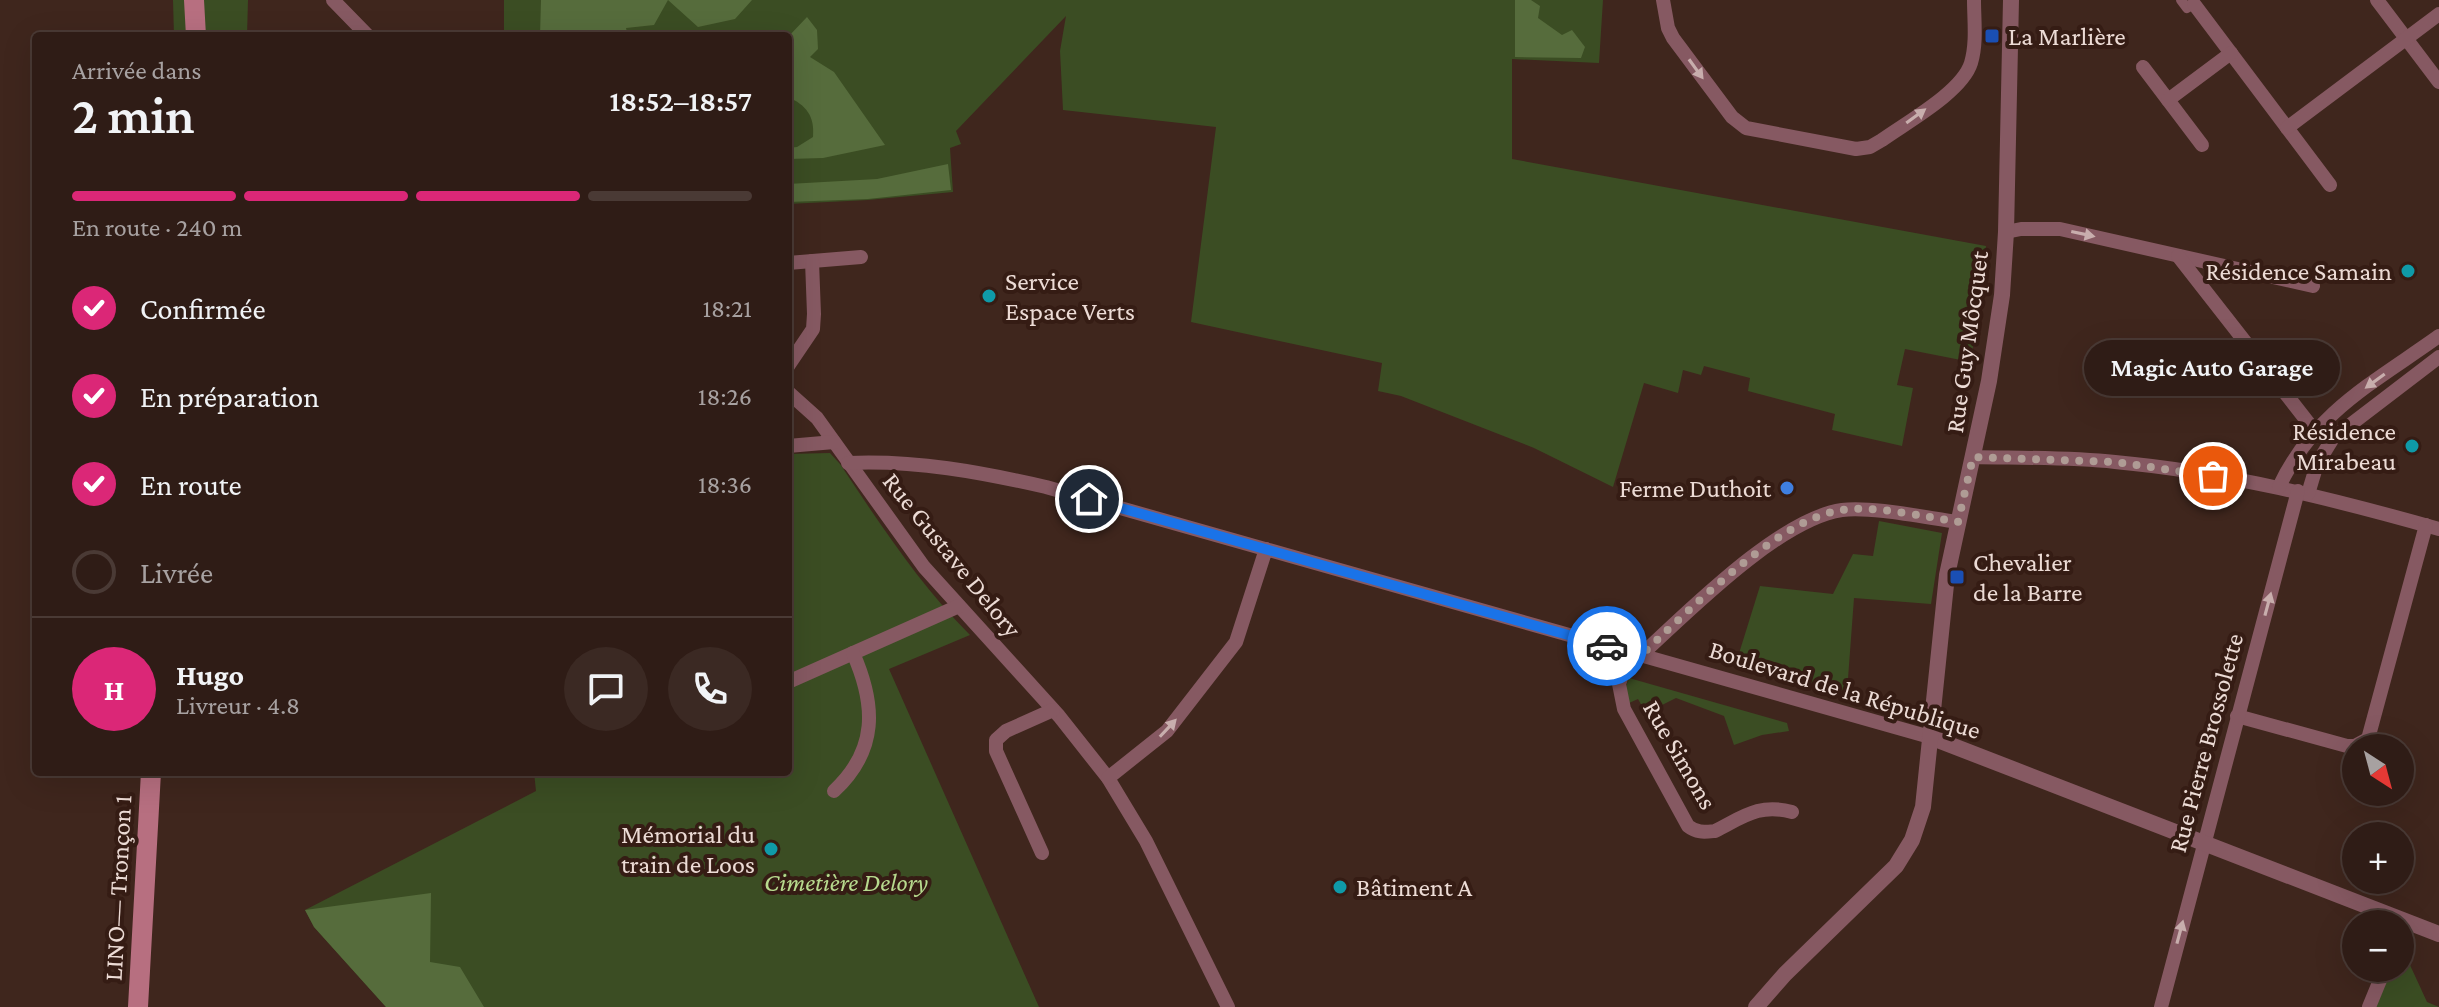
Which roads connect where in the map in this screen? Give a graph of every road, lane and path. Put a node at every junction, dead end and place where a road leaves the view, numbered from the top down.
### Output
1 (194, 0) edge
2 (333, 0) edge
3 (1663, 0) edge
4 (1974, 0) edge
5 (2011, 0) edge
6 (2377, 0) edge
7 (2188, 2) edge
8 (2439, 14) edge
9 (196, 32) edge
10 (364, 32) edge
11 (2406, 39) junction
12 (2231, 53) junction
13 (2143, 67) dead end
14 (2439, 82) edge
15 (2168, 100) junction
16 (2287, 128) junction
17 (2202, 145) dead end
18 (2330, 185) dead end
19 (2006, 232) junction
20 (2178, 256) junction
21 (861, 257) dead end
22 (812, 261) junction
23 (792, 263) edge
24 (2313, 286) dead end
25 (2439, 336) edge
26 (2439, 357) edge
27 (792, 360) edge
28 (792, 395) edge
29 (2314, 430) junction
30 (834, 442) junction
31 (792, 446) edge
32 (1973, 457) junction
33 (848, 463) junction
34 (2279, 487) junction
35 (2303, 493) junction
36 (1958, 522) junction
37 (2433, 527) edge
38 (1266, 549) junction
39 (959, 606) junction
40 (853, 653) junction
41 (1635, 653) junction
42 (792, 680) edge
43 (1053, 710) junction
44 (2237, 716) junction
45 (1930, 737) junction
46 (151, 776) edge
47 (1108, 778) junction
48 (834, 791) dead end
49 (1792, 812) dead end
50 (2204, 842) junction
51 (1042, 853) dead end
52 (2364, 910) edge
53 (2414, 929) edge
54 (2439, 934) edge
55 (2379, 982) edge
56 (138, 1007) edge
57 (1228, 1007) edge
58 (1756, 1007) edge
59 (2161, 1007) edge
60 (2369, 1007) edge

1 - 9 main road
2 - 10 street
3 -> 4 street
5 - 19 street, Rue Guy Môcquet
6 - 11 street
7 - 12 street
8 - 11 street
11 - 14 street
11 - 16 street
12 - 15 street
12 - 16 street
13 - 15 street
15 - 17 street
16 - 18 street
19 -> 20 street
19 - 32 street, Rue Guy Môcquet
20 - 24 street
20 - 29 street
21 - 22 street
22 - 23 street
22 - 27 street
25 -> 29 street
26 - 35 street, Rue Pierre Brossolette
28 - 30 street, Rue Gustave Delory
29 - 34 street
30 - 31 street
30 - 33 street, Rue Gustave Delory
32 - 34 street
32 - 36 street, Rue Guy Môcquet
33 - 38 street, Boulevard de la République
33 - 39 street, Rue Gustave Delory
34 - 35 street
35 - 37 street
44 -> 35 street, Rue Pierre Brossolette
36 - 41 street
36 - 45 street, Rue Guy Môcquet
37 - 44 street
38 - 41 street, Boulevard de la République
47 -> 38 street
39 - 40 street
39 - 43 street, Rue Gustave Delory
40 - 42 street
40 - 48 street
41 - 45 street, Boulevard de la République
41 - 49 street, Rue Simons
43 - 47 street, Rue Gustave Delory
43 - 51 street
44 - 50 street, Rue Pierre Brossolette
45 - 50 street, Boulevard de la République
45 - 58 street, Rue Guy Môcquet
46 - 56 main road, LINO— Tronçon 1
47 - 57 street, Rue Gustave Delory
50 - 52 street, Boulevard de la République
59 -> 50 street, Rue Pierre Brossolette
53 - 54 street, Boulevard de la République
55 - 60 street

